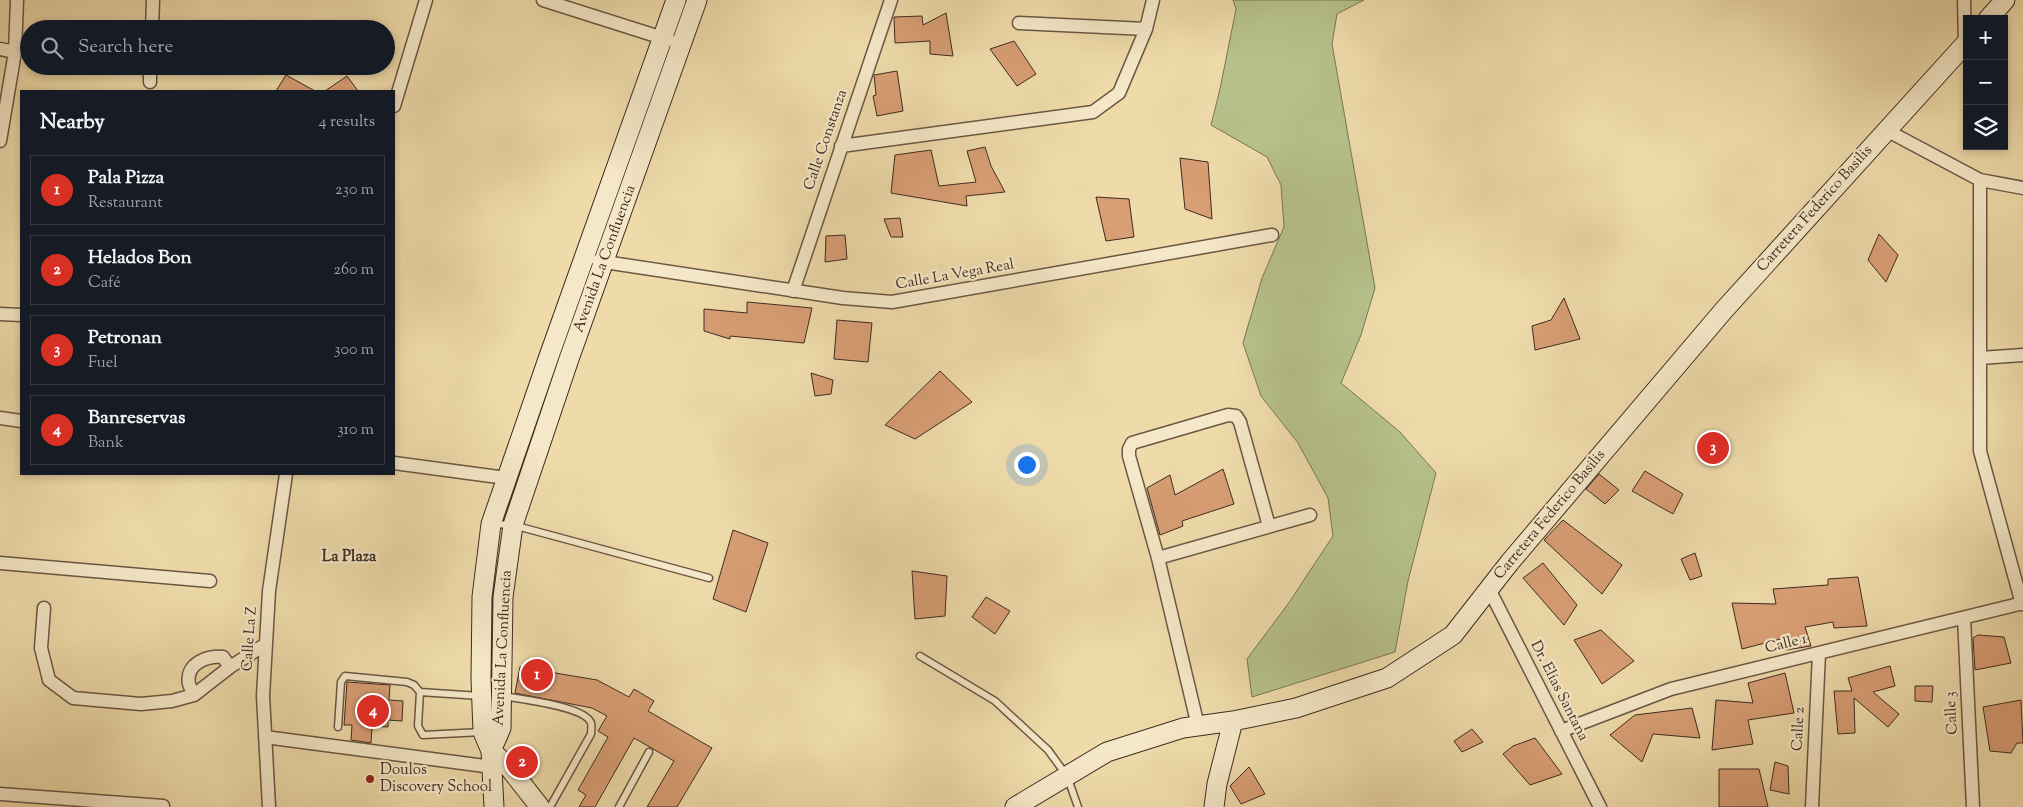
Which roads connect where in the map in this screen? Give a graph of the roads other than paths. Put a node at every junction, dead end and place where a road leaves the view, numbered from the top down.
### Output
1 (17, 0) edge
2 (153, 0) edge
3 (426, 0) edge
4 (543, 0) edge
5 (676, 0) edge
6 (697, 0) edge
7 (891, 0) edge
8 (1153, 0) edge
9 (1964, 0) edge
10 (2005, 0) edge
11 (1965, 15) edge
12 (1992, 15) edge
13 (152, 20) edge
14 (1019, 23) dead end
15 (1146, 29) junction
16 (662, 38) junction
17 (681, 44) junction
18 (1963, 46) edge
19 (0, 50) edge
20 (15, 52) junction
21 (150, 75) edge
22 (150, 82) dead end
23 (395, 103) edge
24 (1886, 130) junction
25 (0, 141) edge
26 (841, 146) junction
27 (1980, 180) junction
28 (2023, 188) edge
29 (1272, 235) dead end
30 (584, 259) junction
31 (604, 262) junction
32 (793, 291) junction
33 (0, 314) edge
34 (20, 315) edge
35 (2023, 354) edge
36 (1980, 358) junction
37 (0, 418) edge
38 (20, 421) edge
39 (395, 463) edge
40 (286, 475) edge
41 (506, 478) junction
42 (1310, 515) dead end
43 (491, 524) junction
44 (513, 525) junction
45 (1269, 526) junction
46 (1158, 558) junction
47 (0, 563) edge
48 (708, 578) dead end
49 (210, 582) dead end
50 (1489, 589) junction
51 (2022, 603) edge
52 (44, 608) dead end
53 (1964, 618) junction
54 (266, 644) junction
55 (1819, 653) junction
56 (920, 656) dead end
57 (230, 668) junction
58 (420, 692) junction
59 (194, 695) junction
60 (481, 696) junction
61 (502, 696) junction
62 (1233, 721) junction
63 (338, 726) dead end
64 (1198, 726) junction
65 (1561, 731) junction
66 (482, 732) junction
67 (265, 737) junction
68 (649, 752) dead end
69 (492, 759) junction
70 (1067, 776) junction
71 (0, 794) edge
72 (163, 806) edge
73 (269, 807) edge
74 (494, 807) edge
75 (540, 807) edge
76 (550, 807) edge
77 (619, 807) edge
78 (1015, 807) edge
79 (1078, 807) edge
80 (1214, 807) edge
81 (1600, 807) edge
82 (1812, 807) edge
83 (1973, 807) edge

1 - 20 street
2 - 13 street
3 - 23 street
4 - 16 street
5 - 16 street, Avenida La Confluencia
6 - 17 street, Avenida La Confluencia
7 - 26 street, Calle Constanza
8 - 15 street
9 - 11 street
10 - 12 street
14 - 15 street
15 - 26 street
16 - 17 street
16 - 30 street, Avenida La Confluencia
17 - 31 street, Avenida La Confluencia
18 - 24 street, Carretera Federico Basilis
19 - 20 street
20 - 25 street
21 - 22 street
24 - 27 street
24 - 50 street, Carretera Federico Basilis
26 - 32 street, Calle Constanza
27 - 28 street
27 - 36 street
29 - 32 street, Calle La Vega Real
30 - 31 street, Calle La Vega Real
30 - 41 street, Avenida La Confluencia
31 - 32 street, Calle La Vega Real
31 - 44 street, Avenida La Confluencia
33 - 34 street
35 - 36 street
36 - 51 street
37 - 38 street
39 - 41 street
40 - 54 street, Calle La Z
41 - 43 street, Avenida La Confluencia
42 - 45 street
43 - 44 lane
43 - 60 street, Avenida La Confluencia
44 - 48 lane
44 - 61 street, Avenida La Confluencia
45 - 46 street
45 - 46 street
46 - 64 street
47 - 49 street
50 - 62 street, Carretera Federico Basilis
50 - 65 street, Dr. Elías Santana
51 - 53 street, Calle 1
52 - 59 street
53 - 55 street, Calle 1
53 - 83 street, Calle 3
54 - 57 street
54 - 67 street, Calle La Z
55 - 65 street, Calle 1
55 - 82 street, Calle 2
56 - 70 lane
57 - 59 street
57 - 59 street
58 - 60 lane
58 - 63 lane
58 - 66 lane
60 - 66 street, Avenida La Confluencia
61 - 69 street, Avenida La Confluencia
61 - 76 lane
62 - 64 street, Carretera Federico Basilis
62 - 80 street
64 - 70 street, Carretera Federico Basilis
65 - 81 street, Dr. Elías Santana
66 - 69 street, Avenida La Confluencia
67 - 69 street
67 - 73 street, Calle La Z
68 - 77 lane
69 - 74 street
69 - 75 street
70 - 78 street, Carretera Federico Basilis
70 - 79 lane
71 - 72 street

